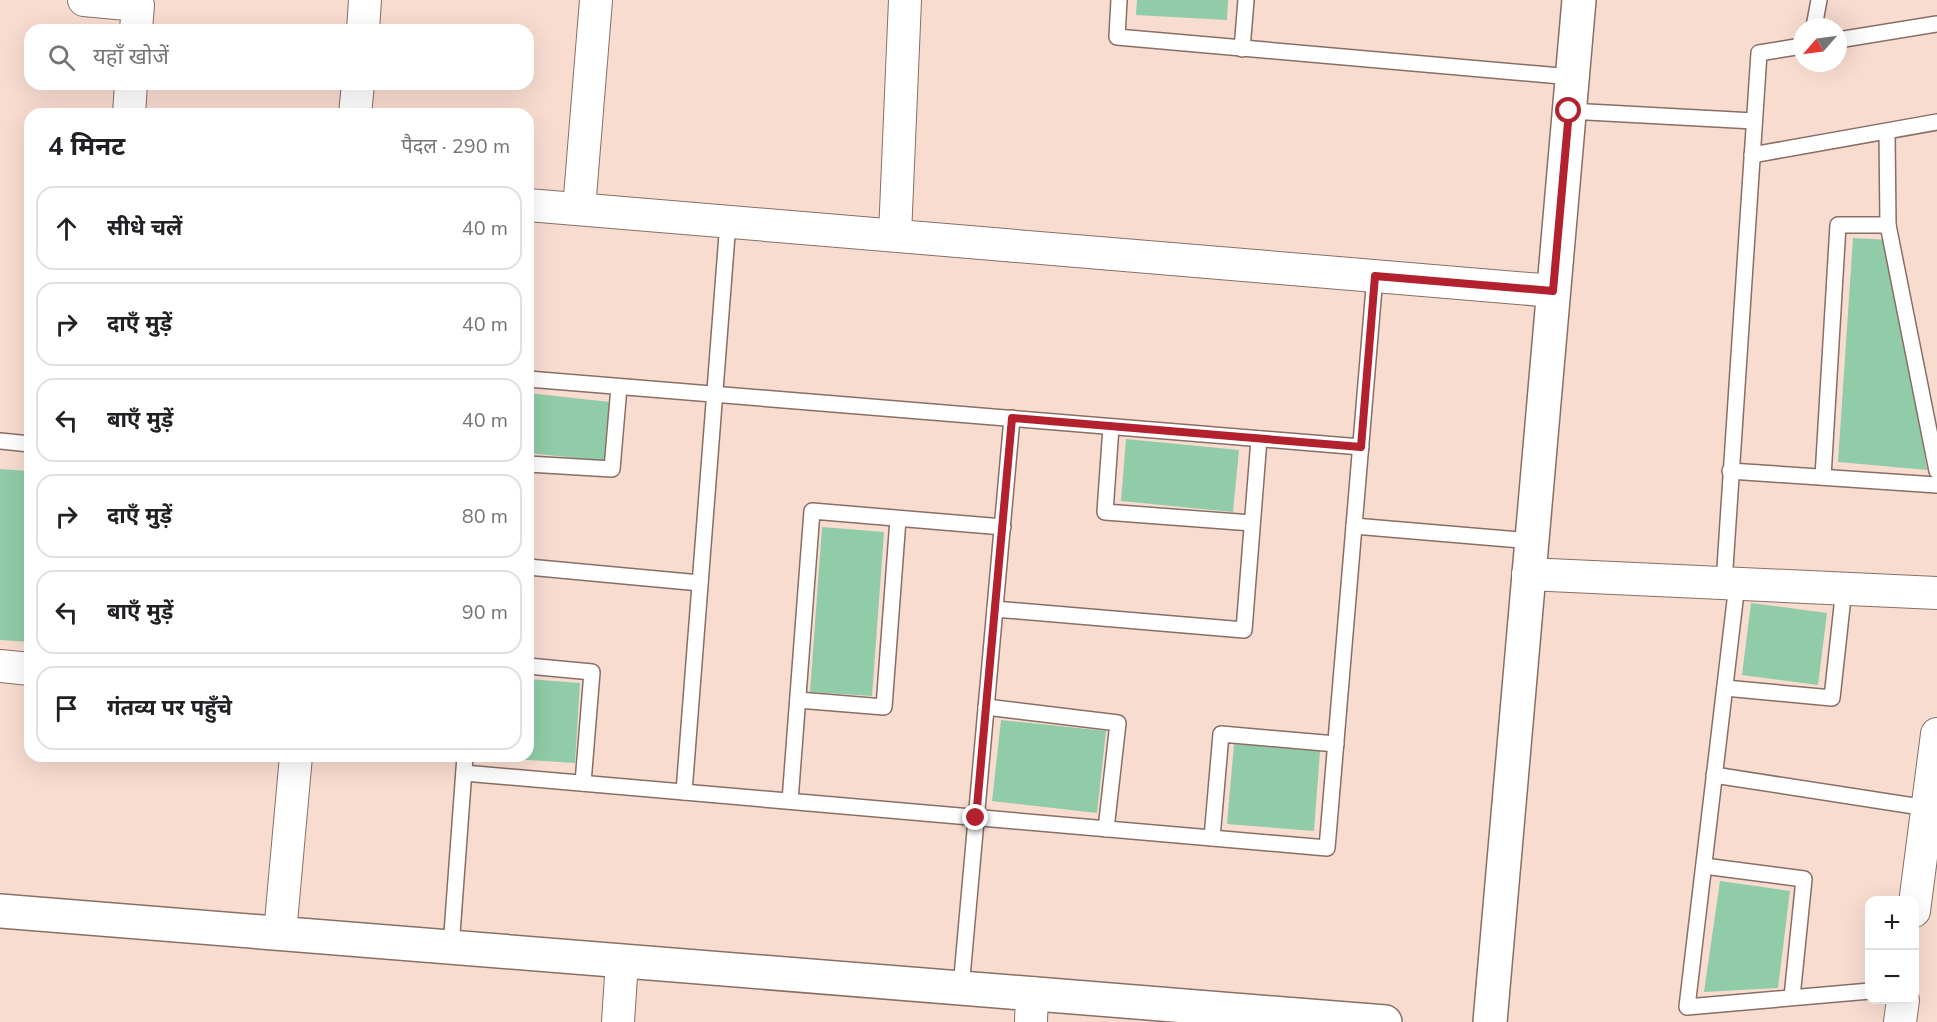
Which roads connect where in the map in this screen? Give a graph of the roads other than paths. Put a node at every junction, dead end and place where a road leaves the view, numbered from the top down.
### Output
1 (84, 0) edge
2 (365, 0) edge
3 (596, 0) edge
4 (905, 0) edge
5 (1119, 0) edge
6 (1245, 0) edge
7 (1579, 0) edge
8 (1820, 0) edge
9 (1816, 18) edge
10 (136, 24) edge
11 (363, 24) edge
12 (1937, 24) edge
13 (1847, 39) edge
14 (1793, 47) edge
15 (1242, 49) junction
16 (1572, 77) junction
17 (131, 90) edge
18 (357, 90) edge
19 (129, 108) edge
20 (356, 108) edge
21 (1569, 111) junction
22 (1754, 121) junction
23 (1937, 122) edge
24 (1887, 132) junction
25 (1752, 155) junction
26 (534, 205) edge
27 (579, 209) junction
28 (728, 222) junction
29 (1888, 225) junction
30 (895, 236) junction
31 (1375, 276) junction
32 (1553, 291) junction
33 (534, 380) edge
34 (618, 387) junction
35 (715, 394) junction
36 (1012, 418) junction
37 (1111, 427) junction
38 (1259, 439) junction
39 (0, 441) edge
40 (24, 443) edge
41 (1361, 447) junction
42 (534, 464) edge
43 (1730, 471) junction
44 (1937, 471) edge
45 (1823, 477) junction
46 (1937, 485) edge
47 (898, 519) junction
48 (1252, 523) junction
49 (1354, 526) junction
50 (1003, 527) junction
51 (1531, 541) junction
52 (534, 568) edge
53 (1528, 574) junction
54 (1731, 583) junction
55 (700, 584) junction
56 (1844, 588) junction
57 (1937, 593) edge
58 (995, 609) junction
59 (0, 666) edge
60 (534, 667) edge
61 (24, 668) edge
62 (1725, 688) junction
63 (798, 700) junction
64 (986, 707) junction
65 (1937, 734) edge
66 (1336, 744) junction
67 (295, 762) edge
68 (465, 762) edge
69 (464, 773) junction
70 (1714, 776) junction
71 (583, 783) junction
72 (684, 792) junction
73 (790, 801) junction
74 (1928, 808) junction
75 (976, 818) junction
76 (1106, 829) junction
77 (1212, 838) junction
78 (1929, 858) edge
79 (1704, 866) junction
80 (1918, 896) edge
81 (0, 911) edge
82 (280, 933) junction
83 (451, 947) junction
84 (622, 961) junction
85 (961, 988) junction
86 (1865, 991) edge
87 (1792, 997) junction
88 (1902, 1004) edge
89 (1031, 1008) edge
90 (618, 1022) edge
91 (1385, 1022) edge
92 (1490, 1022) edge
93 (1900, 1022) edge

1 - 10 street
2 - 11 street
3 - 27 street
4 - 30 street
5 - 15 lane
6 - 15 lane
7 - 16 street
8 - 9 lane
12 - 13 lane
14 - 22 lane
15 - 16 lane
16 - 21 street
17 - 19 street
18 - 20 street
21 - 22 lane
21 - 32 street
22 - 25 lane
23 - 24 lane
24 - 25 lane
24 - 29 lane
25 - 43 lane
26 - 27 street
27 - 28 street
28 - 30 street
28 - 35 lane
29 - 44 lane
29 - 45 lane
30 - 31 street
31 - 32 street
31 - 41 lane
32 - 51 street
33 - 34 lane
34 - 35 lane
34 - 42 lane
35 - 36 lane
35 - 55 lane
36 - 37 lane
36 - 50 lane
37 - 38 lane
37 - 48 lane
38 - 41 lane
38 - 48 lane
39 - 40 lane
41 - 49 lane
43 - 45 lane
43 - 54 lane
45 - 46 lane
47 - 50 lane
47 - 63 lane
47 - 63 lane
48 - 58 lane
49 - 51 lane
49 - 66 lane
50 - 58 lane
51 - 53 street
52 - 55 lane
53 - 54 street
53 - 92 street
54 - 56 street
54 - 62 lane
55 - 72 lane
56 - 57 street
56 - 62 lane
58 - 64 lane
59 - 61 street
60 - 71 lane
62 - 70 lane
63 - 73 lane
64 - 75 lane
64 - 76 lane
65 - 74 street
66 - 77 lane
66 - 77 lane
67 - 82 street
68 - 69 lane
69 - 71 lane
69 - 83 lane
70 - 74 lane
70 - 79 lane
71 - 72 lane
72 - 73 lane
73 - 75 lane
74 - 78 street
75 - 76 lane
75 - 85 lane
76 - 77 lane
78 - 80 street
79 - 87 lane
79 - 87 lane
81 - 82 street
82 - 83 street
83 - 84 street
84 - 85 street
84 - 90 street
85 - 89 street
86 - 87 lane
88 - 93 street
89 - 91 street

